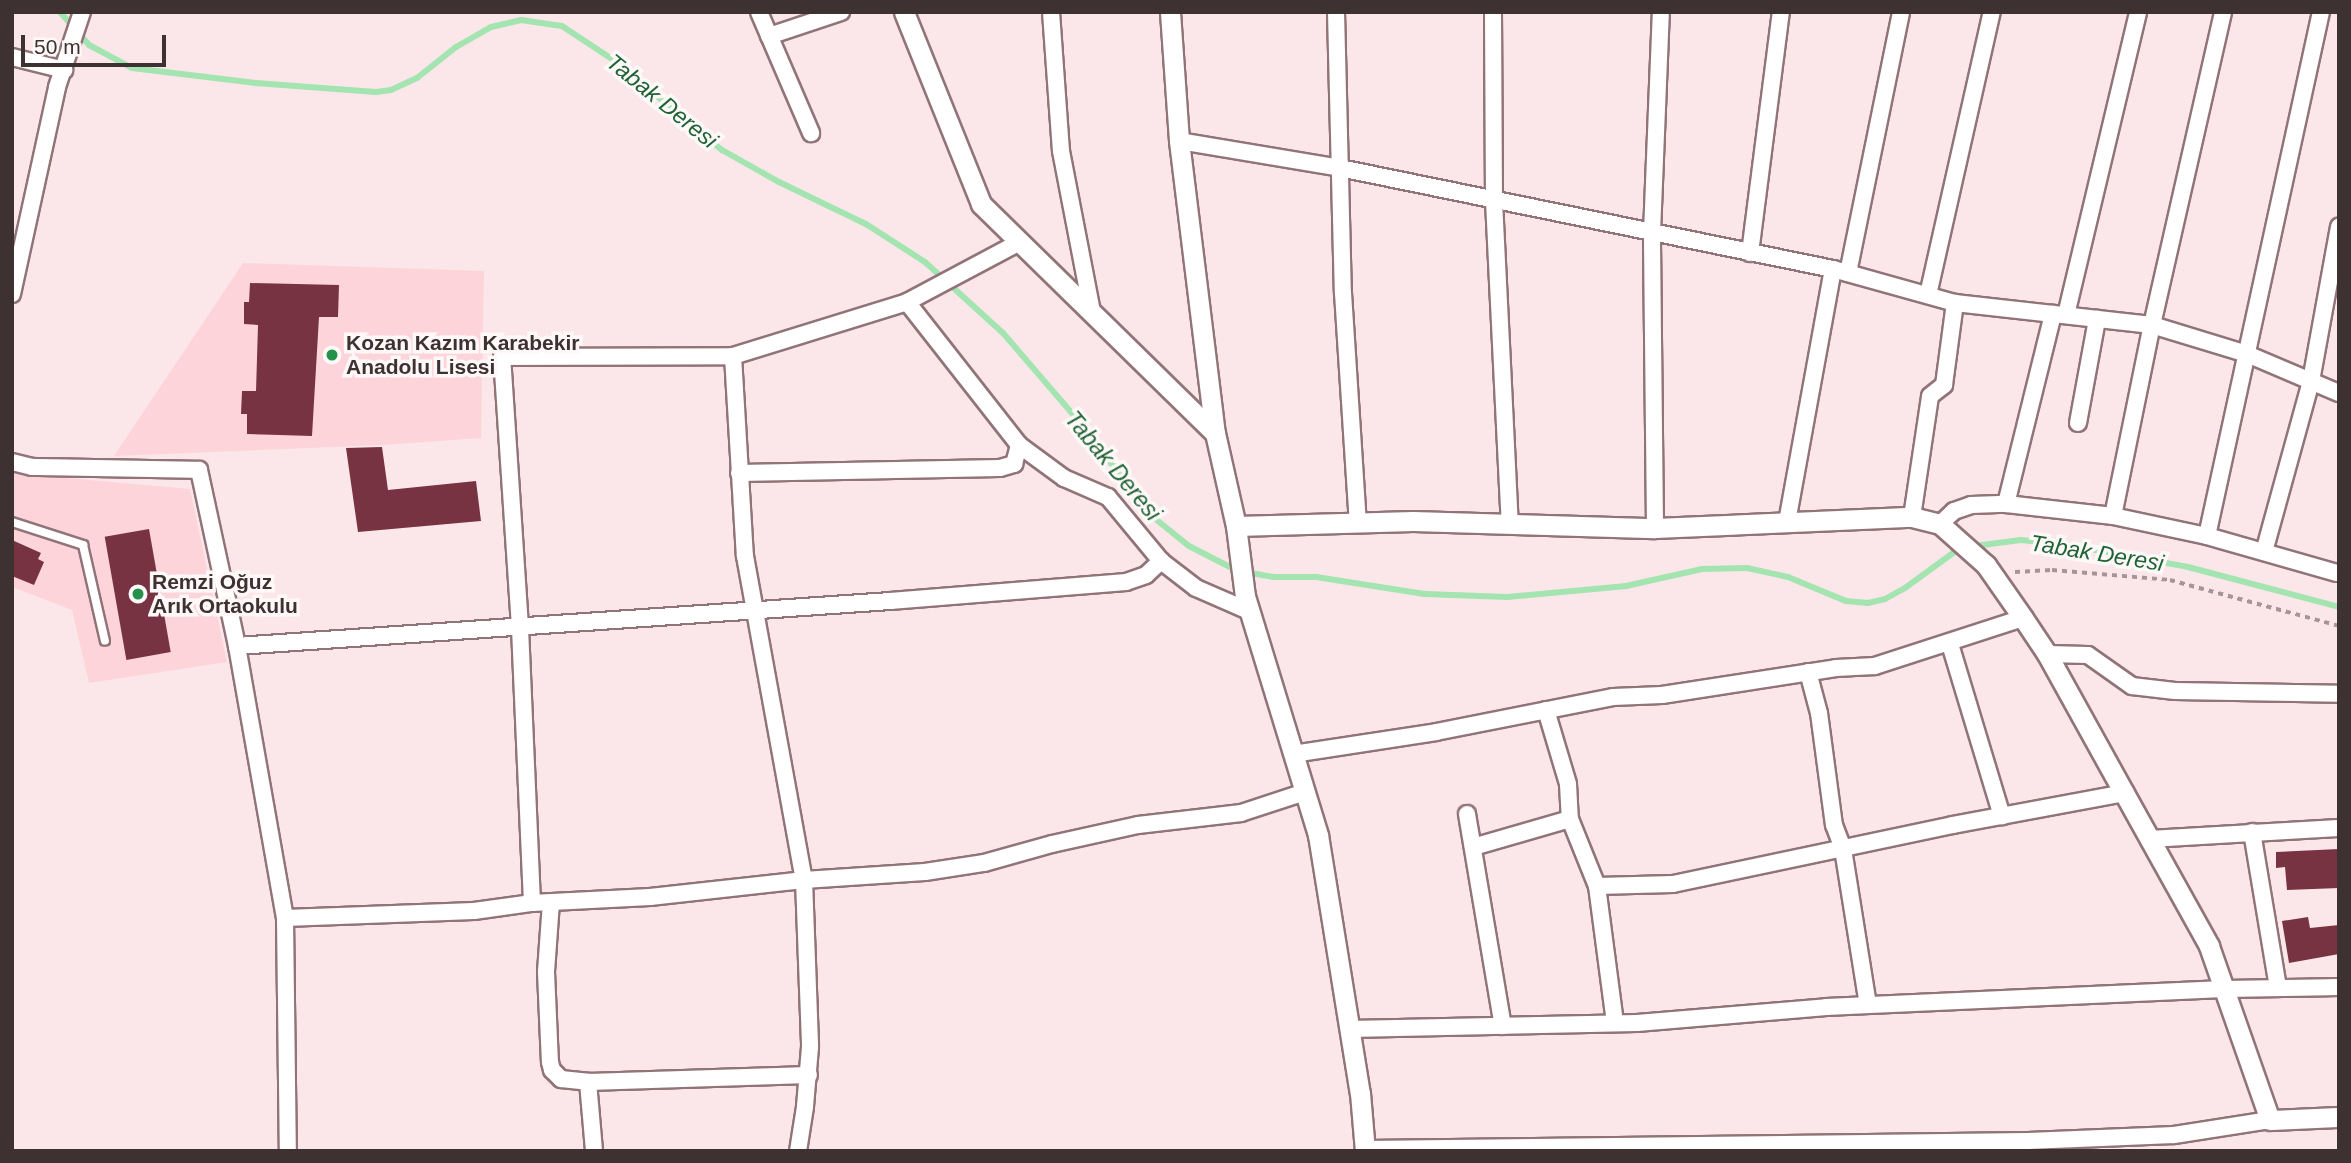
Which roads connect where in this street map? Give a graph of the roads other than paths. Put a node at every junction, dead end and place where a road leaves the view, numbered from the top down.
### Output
1 (759, 12) edge
2 (841, 12) edge
3 (904, 12) edge
4 (1051, 12) edge
5 (1170, 12) edge
6 (1336, 12) edge
7 (1493, 12) edge
8 (1661, 12) edge
9 (1781, 12) edge
10 (1901, 12) edge
11 (1992, 12) edge
12 (2138, 12) edge
13 (2223, 12) edge
14 (2321, 12) edge
15 (81, 16) edge
16 (769, 36) junction
17 (12, 57) edge
18 (64, 70) junction
19 (811, 133) dead end
20 (1179, 141) junction
21 (1340, 168) junction
22 (1494, 201) junction
23 (2339, 227) edge
24 (1652, 233) junction
25 (1020, 242) junction
26 (17, 253) edge
27 (1750, 253) junction
28 (1840, 271) junction
29 (12, 294) edge
30 (1928, 295) junction
31 (907, 302) junction
32 (1955, 303) junction
33 (1092, 312) junction
34 (2059, 315) junction
35 (2097, 319) junction
36 (2152, 324) junction
37 (2247, 354) junction
38 (733, 356) junction
39 (2311, 381) junction
40 (2339, 393) edge
41 (2078, 423) dead end
42 (1214, 433) junction
43 (1019, 445) junction
44 (12, 462) edge
45 (739, 473) junction
46 (2006, 504) junction
47 (2113, 516) junction
48 (1912, 517) junction
49 (12, 522) edge
50 (1787, 522) junction
51 (1358, 523) junction
52 (1510, 524) junction
53 (1655, 528) junction
54 (1947, 528) junction
55 (1237, 535) junction
56 (2207, 536) junction
57 (2264, 552) junction
58 (1161, 561) junction
59 (2337, 573) dead end
60 (1247, 604) junction
61 (757, 610) junction
62 (2023, 618) junction
63 (520, 626) junction
64 (105, 641) dead end
65 (1950, 644) junction
66 (237, 646) junction
67 (2047, 654) junction
68 (1808, 672) junction
69 (2339, 694) edge
70 (1546, 710) junction
71 (1293, 754) junction
72 (1305, 792) junction
73 (2124, 793) junction
74 (1467, 814) dead end
75 (2002, 816) junction
76 (1570, 819) junction
77 (2339, 828) edge
78 (2252, 832) junction
79 (2150, 839) junction
80 (1473, 847) junction
81 (1843, 849) junction
82 (804, 880) junction
83 (1597, 886) junction
84 (551, 902) junction
85 (532, 903) junction
86 (285, 918) junction
87 (2339, 986) edge
88 (2278, 988) junction
89 (2224, 989) junction
90 (1868, 1005) junction
91 (1615, 1023) junction
92 (1503, 1026) junction
93 (1349, 1029) junction
94 (809, 1075) junction
95 (588, 1082) junction
96 (2339, 1117) edge
97 (2270, 1120) junction
98 (1365, 1150) edge
99 (288, 1151) edge
100 (594, 1151) edge
101 (798, 1151) edge

1 - 16 street
2 - 16 street
3 - 25 street
4 - 33 street
5 - 20 street
6 - 21 street
7 - 22 street
8 - 24 street
9 - 27 street
10 - 28 street
11 - 30 street
12 - 34 street
13 - 36 street
14 - 37 street
15 - 18 street
16 - 19 street
17 - 18 street
18 - 26 street
20 - 21 street
20 - 42 street
21 - 22 street
21 - 51 street
22 - 24 street
22 - 52 street
23 - 39 street
24 - 27 street
24 - 53 street
25 - 31 street
25 - 33 street
26 - 29 street
27 - 28 street
28 - 30 street
28 - 50 street
30 - 32 street
31 - 38 street
31 - 43 street
32 - 34 street
32 - 48 street
33 - 42 street
34 - 35 street
34 - 46 street
35 - 36 street
35 - 41 street
36 - 37 street
36 - 47 street
37 - 39 street
37 - 56 street
38 - 45 street
38 - 63 street
39 - 40 street
39 - 57 street
42 - 55 street
43 - 45 street
43 - 58 street
44 - 66 street
45 - 61 street
46 - 47 street
46 - 54 street
47 - 56 street
48 - 50 street
48 - 54 street
49 - 64 lane
50 - 53 street
51 - 52 street
51 - 55 street
52 - 53 street
54 - 62 street
55 - 60 street
56 - 57 street
57 - 59 street
58 - 60 street
58 - 61 street
60 - 71 street
61 - 63 street
61 - 82 street
62 - 65 street
62 - 67 street
63 - 66 street
63 - 85 street
65 - 68 street
65 - 75 street
66 - 86 street
67 - 69 street
67 - 73 street
68 - 70 street
68 - 81 street
70 - 71 street
70 - 76 street
71 - 72 street
72 - 82 street
72 - 93 street
73 - 75 street
73 - 79 street
74 - 80 street
75 - 81 street
76 - 80 street
76 - 83 street
77 - 78 street
78 - 79 street
78 - 88 street
79 - 89 street
80 - 92 street
81 - 83 street
81 - 90 street
82 - 84 street
82 - 94 street
83 - 91 street
84 - 85 street
84 - 95 street
85 - 86 street
86 - 99 street
87 - 88 street
88 - 89 street
89 - 90 street
89 - 97 street
90 - 91 street
91 - 92 street
92 - 93 street
93 - 98 street
94 - 95 street
94 - 101 street
95 - 100 street
96 - 97 street
97 - 98 street

